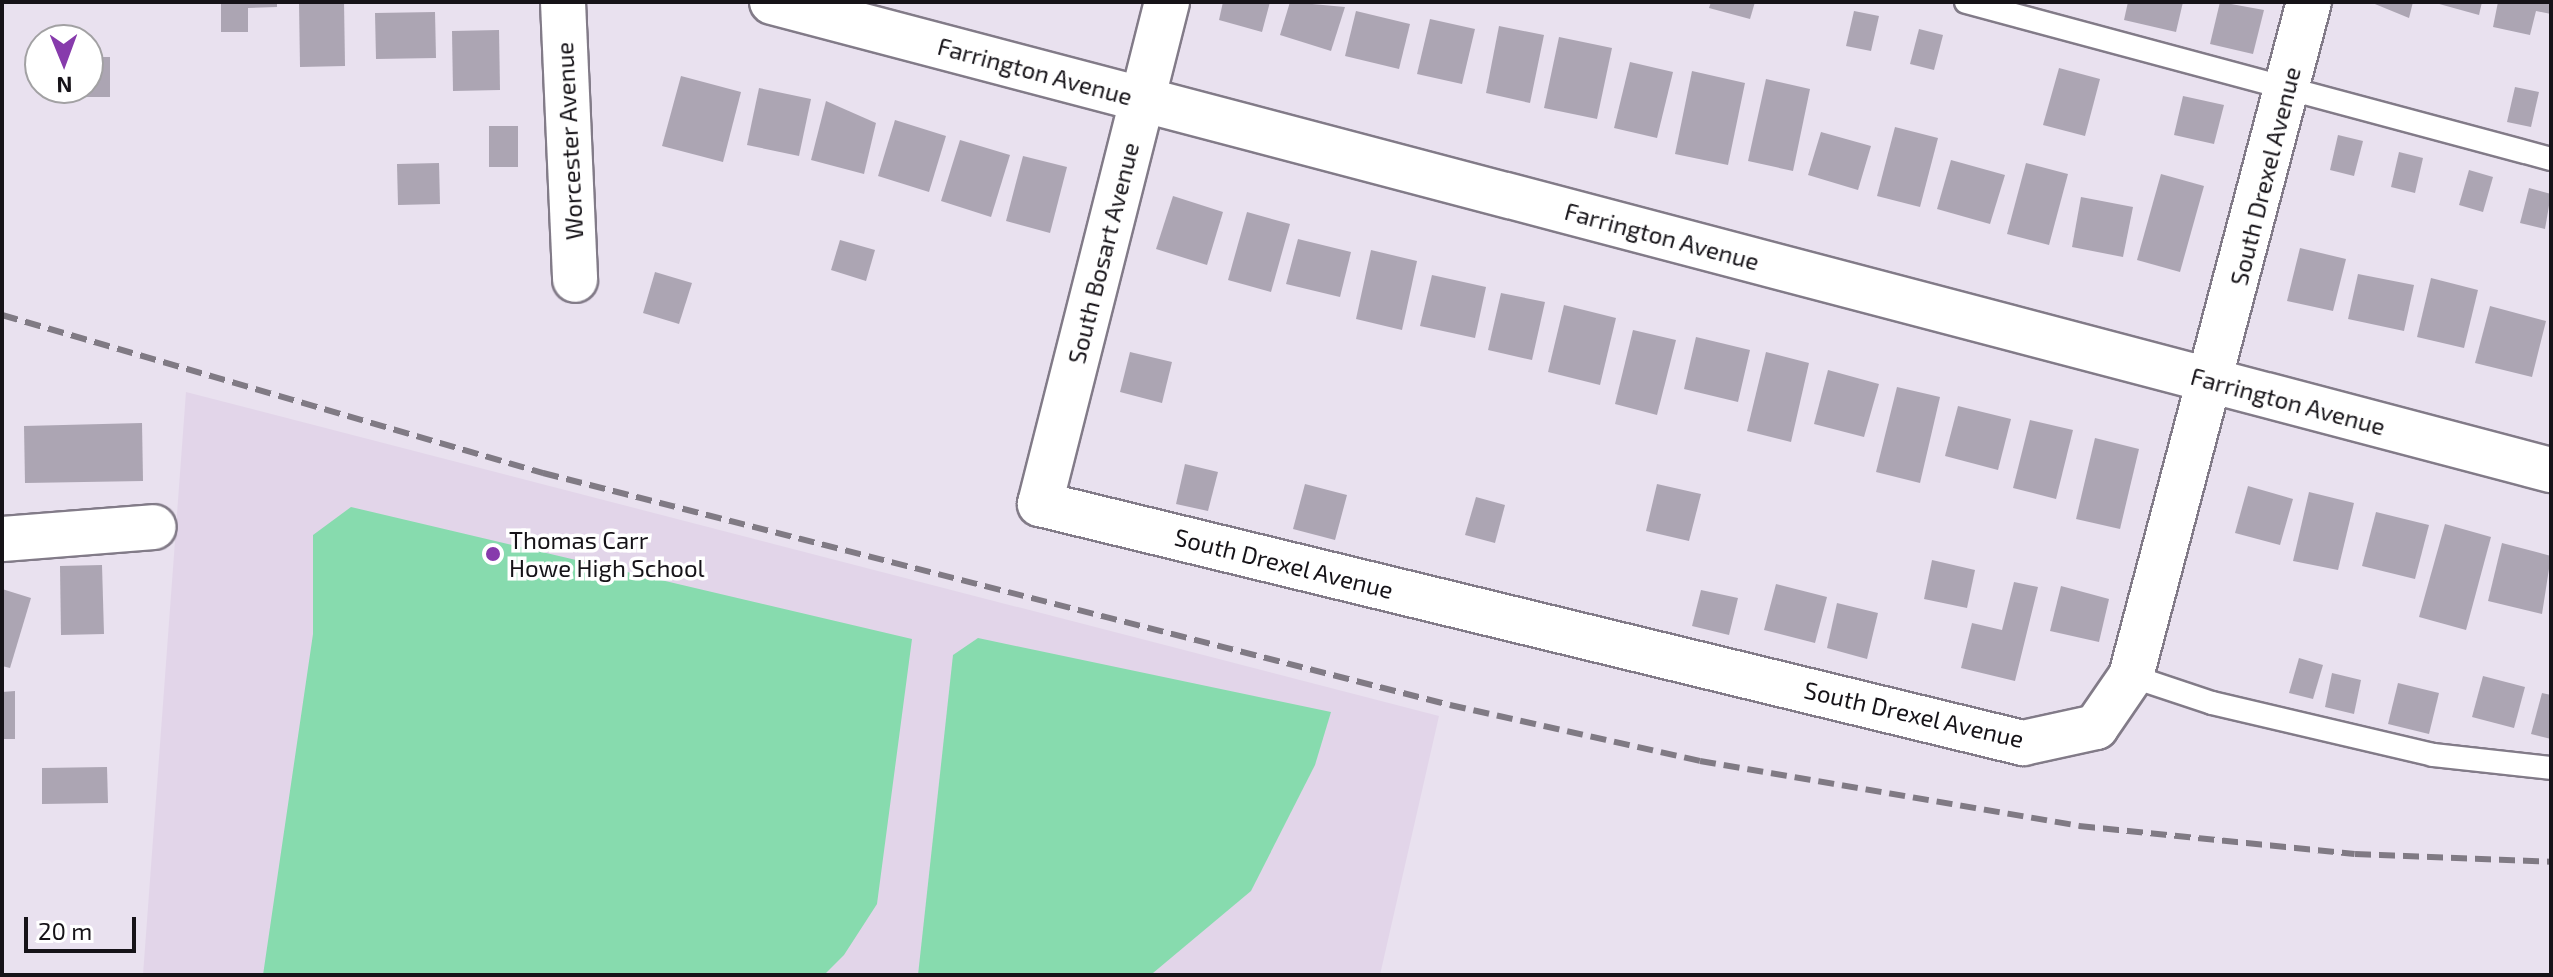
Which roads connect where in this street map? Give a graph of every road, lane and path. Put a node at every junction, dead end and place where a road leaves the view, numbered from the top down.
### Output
1 (563, 2) edge
2 (772, 2) edge
3 (1167, 2) edge
4 (1966, 2) edge
5 (2309, 2) edge
6 (2287, 89) junction
7 (1142, 99) junction
8 (2551, 159) edge
9 (575, 280) dead end
10 (2212, 381) junction
11 (2551, 470) edge
12 (1040, 504) joint
13 (154, 527) dead end
14 (2, 539) edge
15 (2131, 676) junction
16 (2551, 768) edge
17 (2427, 975) edge
18 (2439, 975) edge

1 - 9 street, Worcester Avenue
2 - 7 street, Farrington Avenue
3 - 7 street, South Bosart Avenue
4 - 6 lane
5 - 6 street, South Drexel Avenue
6 - 8 lane
6 - 10 street, South Drexel Avenue
7 - 10 street, Farrington Avenue
7 - 12 street, South Bosart Avenue
10 - 11 street, Farrington Avenue
10 - 15 street, South Drexel Avenue
12 - 15 street, South Drexel Avenue
13 - 14 street
15 - 16 lane
17 - 18 path

